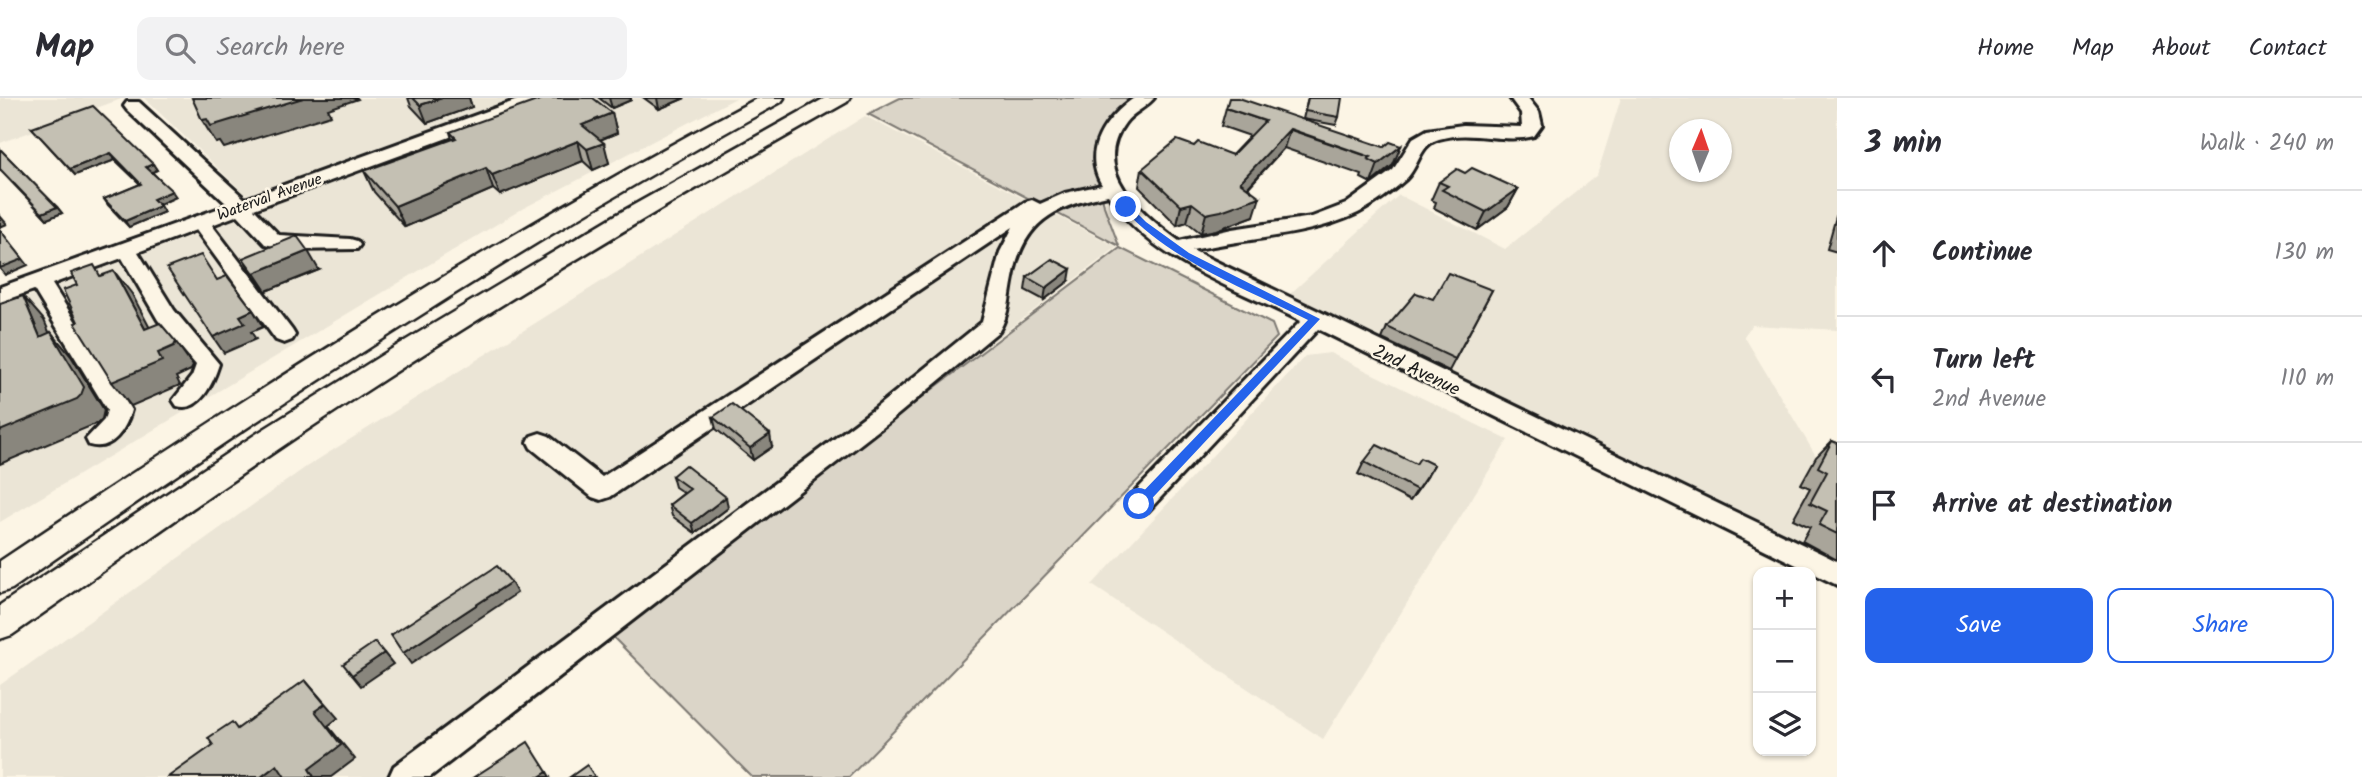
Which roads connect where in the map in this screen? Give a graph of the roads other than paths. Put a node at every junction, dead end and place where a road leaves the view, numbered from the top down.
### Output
1 (539, 98) edge
2 (774, 98) edge
3 (840, 98) edge
4 (1145, 98) edge
5 (1519, 98) edge
6 (133, 106) dead end
7 (1109, 181) junction
8 (241, 206) junction
9 (199, 221) junction
10 (350, 244) dead end
11 (126, 248) junction
12 (1175, 248) junction
13 (39, 280) junction
14 (0, 295) edge
15 (1315, 319) junction
16 (284, 335) dead end
17 (185, 400) dead end
18 (98, 439) dead end
19 (540, 442) dead end
20 (1139, 504) dead end
21 (1837, 574) edge
22 (0, 579) edge
23 (0, 624) edge
24 (405, 777) edge

1 - 8 street, Waterval Avenue
2 - 22 main road
3 - 23 main road
4 - 7 street
5 - 12 street
6 - 8 street
7 - 12 street, 2nd Avenue
7 - 19 street
7 - 24 street
8 - 9 street, Waterval Avenue
8 - 10 street
9 - 11 street, Waterval Avenue
9 - 16 street
11 - 13 street, Waterval Avenue
11 - 17 street
12 - 15 street, 2nd Avenue
13 - 14 street, Waterval Avenue
13 - 18 street
15 - 20 street
15 - 21 street, 2nd Avenue

